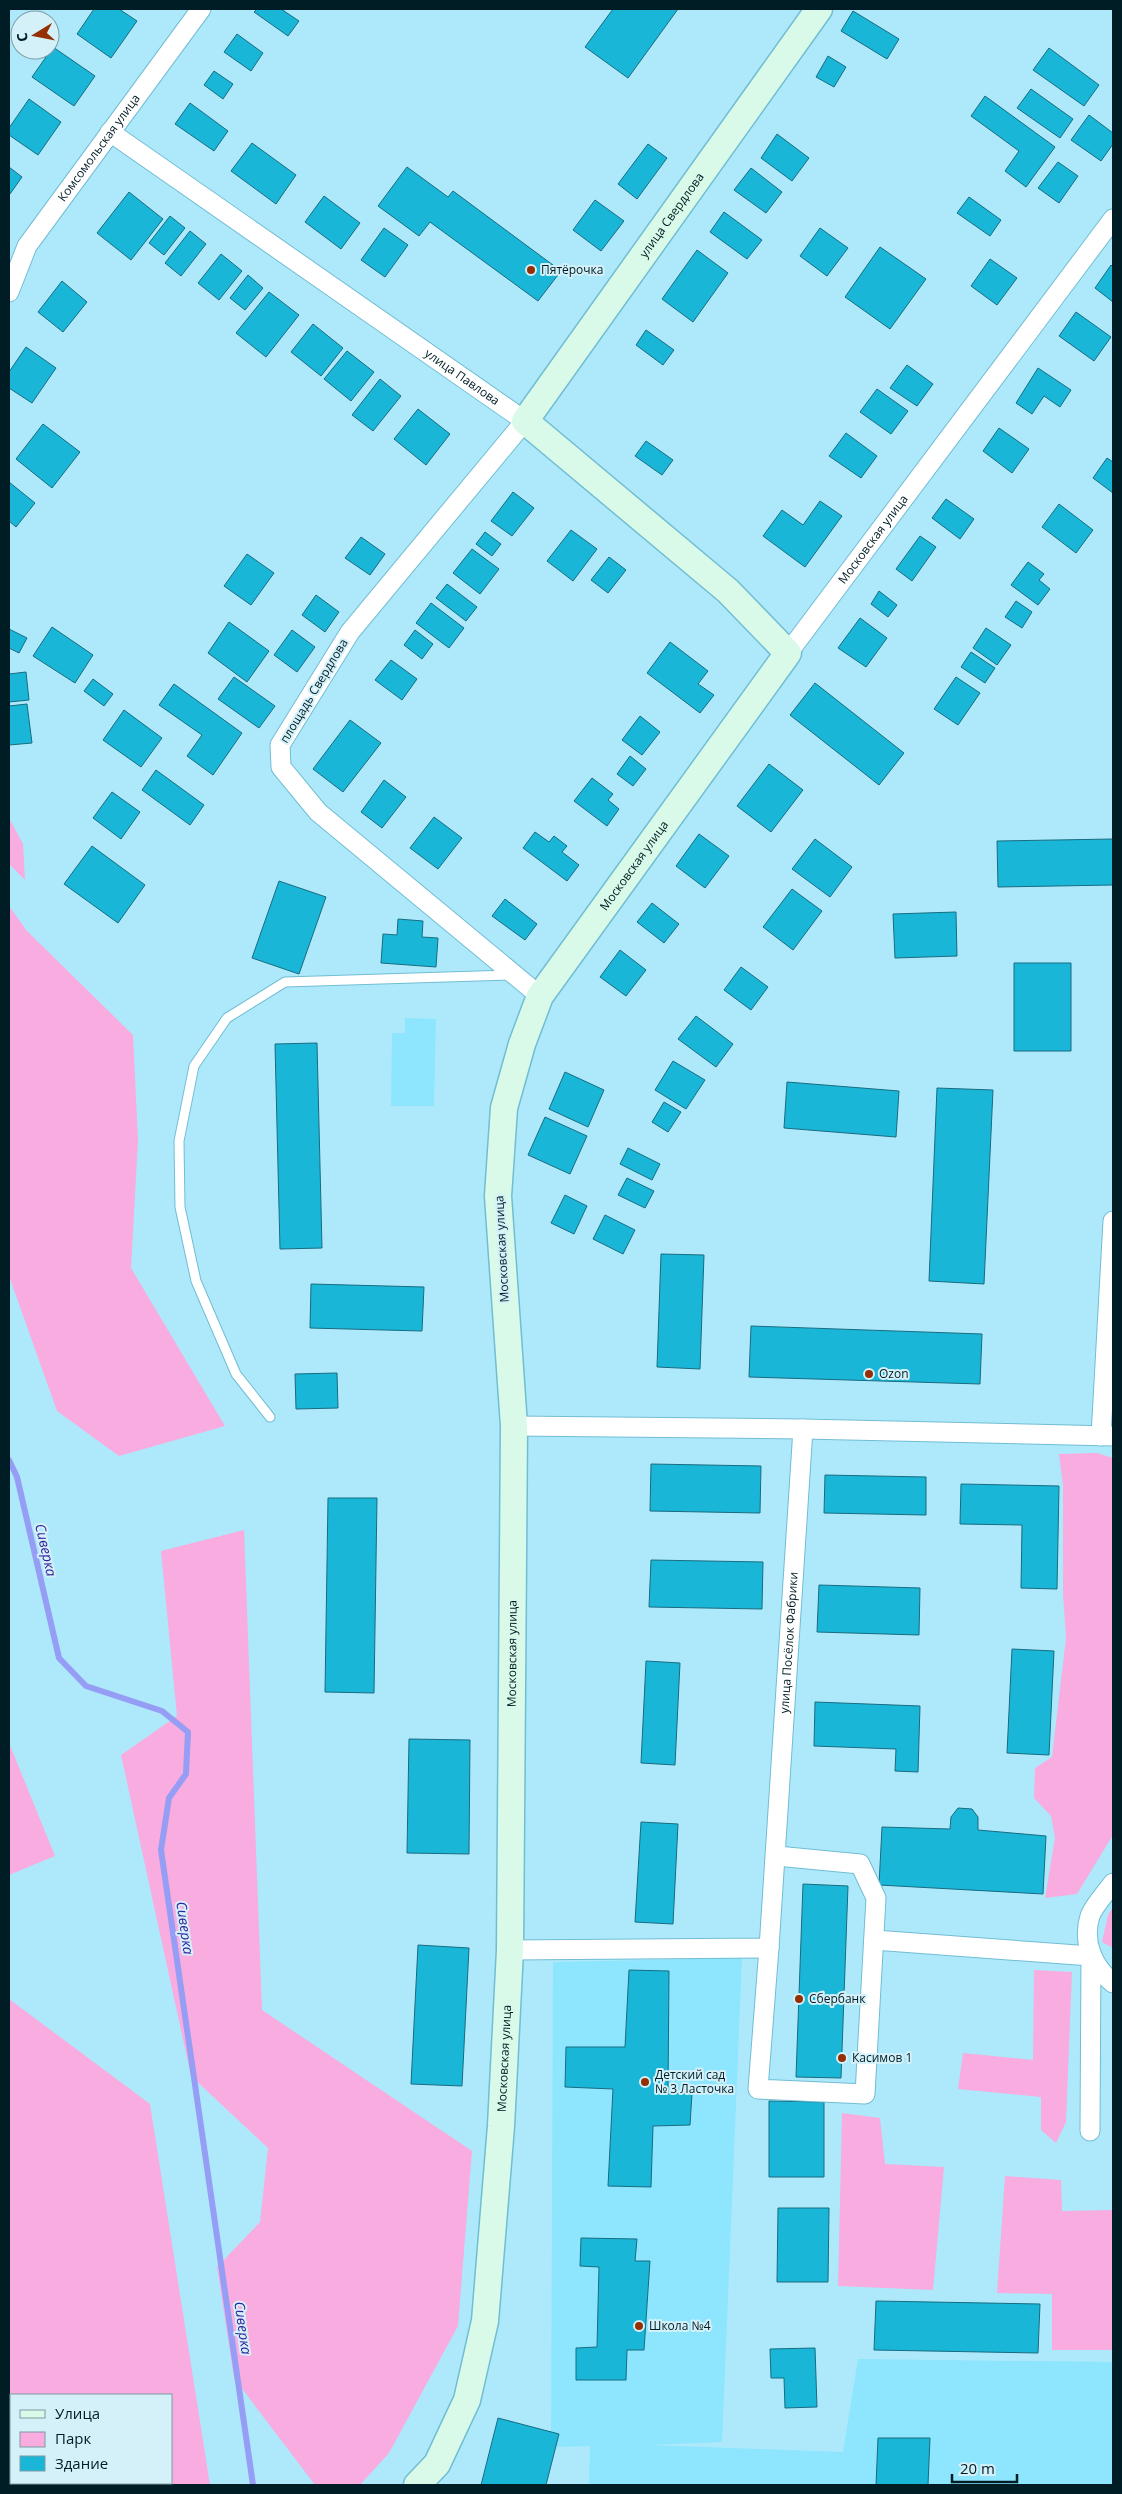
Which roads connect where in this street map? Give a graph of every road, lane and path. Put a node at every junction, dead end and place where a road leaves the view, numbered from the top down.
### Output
1 (201, 9) edge
2 (819, 9) edge
3 (110, 132) junction
4 (1113, 219) edge
5 (12, 273) edge
6 (9, 292) edge
7 (525, 421) junction
8 (788, 653) junction
9 (514, 975) junction
10 (540, 996) junction
11 (1113, 1221) edge
12 (270, 1417) dead end
13 (514, 1426) junction
14 (803, 1429) junction
15 (1107, 1436) edge
16 (777, 1856) junction
17 (1113, 1883) edge
18 (874, 1940) junction
19 (769, 1948) junction
20 (510, 1950) junction
21 (1090, 1956) junction
22 (1113, 1983) edge
23 (1090, 2131) dead end
24 (431, 2476) edge

1 - 3 street, Комсомольская улица
2 - 7 main road, улица Свердлова
3 - 5 street, Комсомольская улица
3 - 7 street, улица Павлова
4 - 8 street, Московская улица
5 - 6 street, Комсомольская улица
7 - 8 main road, улица Павлова
7 - 9 street, площадь Свердлова
8 - 10 main road, Московская улица
9 - 10 street, площадь Свердлова
9 - 12 lane
10 - 13 main road, Московская улица
11 - 15 street
13 - 14 street
13 - 20 main road, Московская улица
14 - 15 street
14 - 16 street, улица Посёлок Фабрики
16 - 18 street, улица Посёлок Фабрики
16 - 19 street, улица Посёлок Фабрики
17 - 21 street
18 - 19 street, улица Посёлок Фабрики
18 - 21 street
19 - 20 street
20 - 24 main road, Московская улица
21 - 22 street
21 - 23 street

